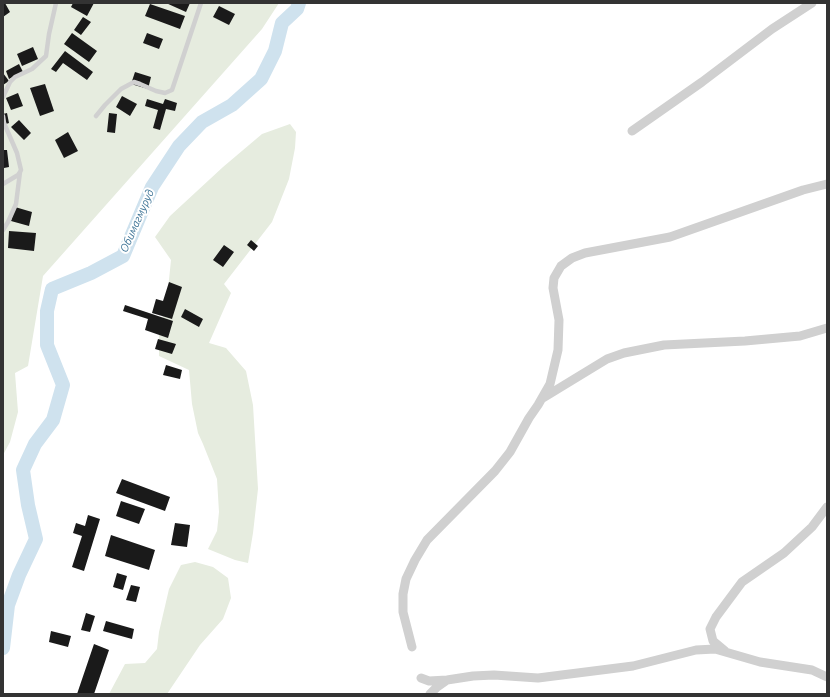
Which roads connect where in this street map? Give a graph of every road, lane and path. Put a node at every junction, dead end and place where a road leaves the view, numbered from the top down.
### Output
1 (56, 3) edge
2 (201, 3) edge
3 (812, 3) edge
4 (3, 97) edge
5 (3, 116) edge
6 (96, 116) dead end
7 (632, 131) dead end
8 (20, 172) junction
9 (3, 184) edge
10 (827, 184) edge
11 (3, 230) edge
12 (827, 328) edge
13 (542, 399) junction
14 (827, 507) edge
15 (412, 647) dead end
16 (726, 652) junction
17 (827, 677) edge
18 (421, 678) dead end
19 (447, 680) junction
20 (430, 694) edge

1 - 4 lane
2 - 6 lane
3 - 7 street
5 - 8 lane
8 - 9 lane
8 - 11 lane
10 - 13 street
12 - 13 street
13 - 15 street
14 - 16 street
16 - 17 street
16 - 19 street
18 - 19 street
19 - 20 street

